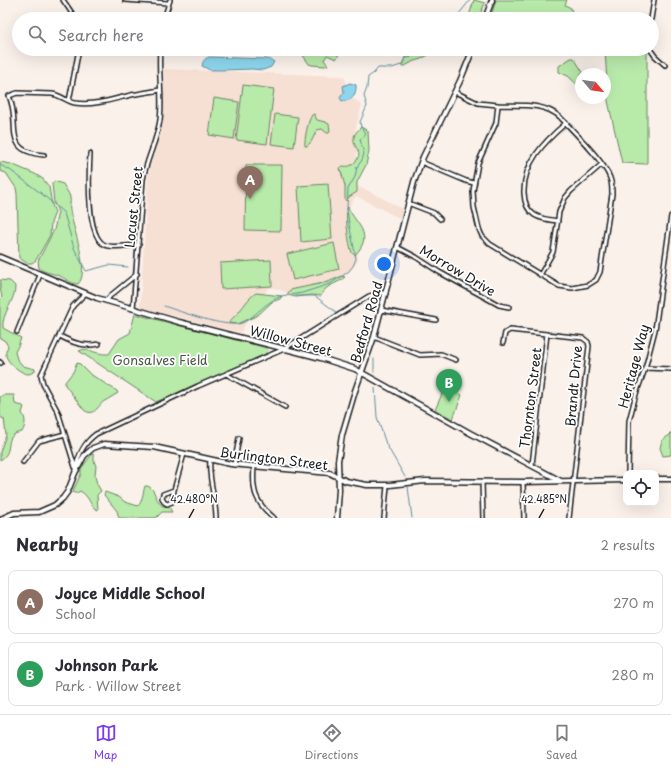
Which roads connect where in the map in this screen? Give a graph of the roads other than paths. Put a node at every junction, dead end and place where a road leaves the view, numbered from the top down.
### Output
1 (63, 0) edge
2 (125, 0) edge
3 (492, 0) edge
4 (654, 0) edge
5 (169, 1) edge
6 (71, 12) edge
7 (166, 12) edge
8 (488, 12) edge
9 (653, 12) edge
10 (78, 56) edge
11 (160, 56) edge
12 (470, 56) edge
13 (655, 56) edge
14 (666, 65) dead end
15 (160, 90) junction
16 (455, 92) junction
17 (69, 100) junction
18 (498, 105) junction
19 (566, 123) junction
20 (90, 154) dead end
21 (44, 156) dead end
22 (420, 162) junction
23 (602, 164) junction
24 (474, 182) junction
25 (408, 203) junction
26 (671, 216) edge
27 (440, 219) dead end
28 (558, 221) junction
29 (139, 244) junction
30 (397, 247) junction
31 (0, 257) edge
32 (137, 274) junction
33 (40, 275) junction
34 (540, 275) junction
35 (386, 293) junction
36 (85, 294) junction
37 (106, 301) junction
38 (509, 307) dead end
39 (134, 309) junction
40 (382, 310) junction
41 (436, 320) dead end
42 (17, 332) dead end
43 (547, 334) junction
44 (60, 336) junction
45 (374, 337) junction
46 (502, 343) dead end
47 (99, 344) dead end
48 (284, 349) junction
49 (456, 360) dead end
50 (645, 368) junction
51 (671, 369) edge
52 (362, 372) junction
53 (226, 374) junction
54 (285, 407) dead end
55 (65, 434) junction
56 (240, 438) dead end
57 (184, 454) junction
58 (210, 460) junction
59 (23, 462) dead end
60 (532, 464) junction
61 (234, 465) junction
62 (254, 467) junction
63 (628, 470) edge
64 (75, 473) junction
65 (339, 478) junction
66 (659, 479) edge
67 (671, 479) edge
68 (623, 480) edge
69 (561, 481) junction
70 (573, 481) junction
71 (482, 482) junction
72 (523, 482) junction
73 (387, 486) junction
74 (174, 490) junction
75 (3, 518) edge
76 (216, 518) edge
77 (274, 518) edge
78 (337, 518) edge
79 (384, 518) edge
80 (483, 518) edge
81 (524, 518) edge
82 (569, 518) edge

1 - 6 street
2 - 5 street
3 - 8 street
4 - 9 street
5 - 7 street
10 - 17 street
11 - 15 street, Locust Street
12 - 16 street, Bedford Road
13 - 14 street
15 - 17 street
15 - 29 street, Locust Street
16 - 18 street
16 - 22 street, Bedford Road
17 - 21 street
18 - 19 street
18 - 24 street
19 - 23 street
19 - 28 street
20 - 29 street
22 - 24 street
22 - 25 street, Bedford Road
23 - 28 street
23 - 34 street
24 - 34 street
25 - 27 street
25 - 30 street, Bedford Road
26 - 50 street, Heritage Way
28 - 34 street
29 - 32 street, Locust Street
30 - 35 street, Bedford Road
30 - 38 street, Morrow Drive
31 - 33 street, Willow Street
32 - 37 street
32 - 39 street, Locust Street
33 - 36 street, Willow Street
33 - 42 street
35 - 40 street, Bedford Road
35 - 48 street
36 - 37 street, Willow Street
36 - 44 street
37 - 39 street, Willow Street
39 - 48 street, Willow Street
40 - 41 street
40 - 45 street, Bedford Road
43 - 46 street, Brandt Drive
43 - 60 street, Thornton Street
43 - 70 street, Brandt Drive
44 - 47 street
44 - 55 street
45 - 49 street
45 - 52 street, Bedford Road
48 - 52 street, Willow Street
48 - 53 street
50 - 51 street
50 - 63 street, Heritage Way
52 - 60 street, Willow Street
52 - 65 street, Bedford Road
53 - 54 street
53 - 64 street
55 - 59 street
55 - 64 street
56 - 61 street
57 - 58 street, Burlington Street
57 - 64 street, Burlington Street
57 - 74 street
58 - 61 street, Burlington Street
58 - 76 street
60 - 69 street, Willow Street
61 - 62 street, Burlington Street
62 - 65 street, Burlington Street
62 - 77 street
64 - 75 street, Burlington Street
65 - 73 street, Burlington Street
65 - 78 street, Bedford Road
66 - 67 street
68 - 70 street, Burlington Street
69 - 70 street, Burlington Street
69 - 72 street, Burlington Street
70 - 82 street
71 - 72 street, Burlington Street
71 - 73 street, Burlington Street
71 - 80 street
72 - 81 street
73 - 79 street
74 - 74 street

